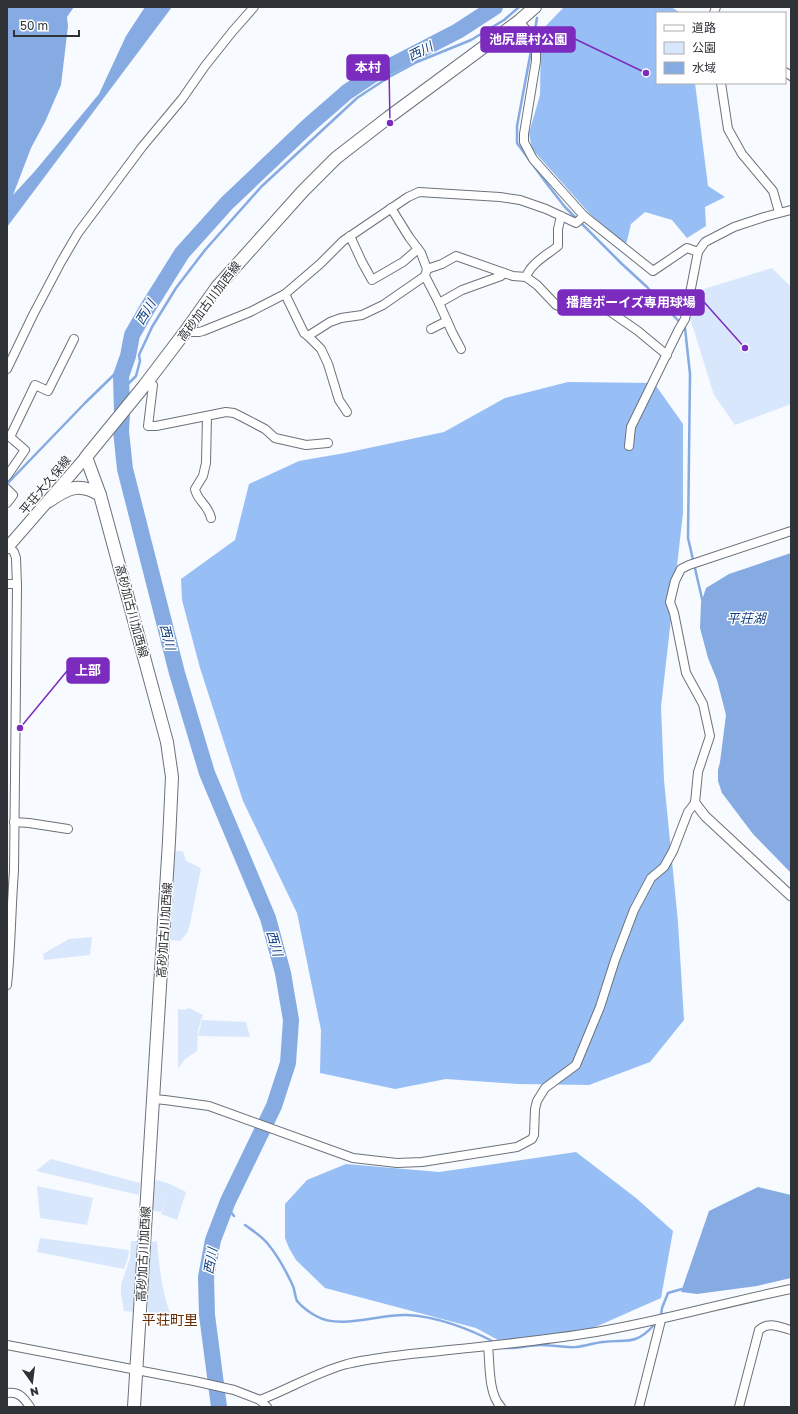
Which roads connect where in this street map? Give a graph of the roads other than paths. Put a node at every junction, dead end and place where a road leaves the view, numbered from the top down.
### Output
1 (254, 7) edge
2 (535, 7) edge
3 (519, 21) junction
4 (721, 84) edge
5 (391, 208) junction
6 (791, 210) edge
7 (779, 212) junction
8 (561, 216) junction
9 (584, 216) junction
10 (350, 236) junction
11 (418, 249) junction
12 (698, 252) junction
13 (426, 272) junction
14 (504, 273) junction
15 (526, 277) junction
16 (285, 294) junction
17 (439, 302) junction
18 (447, 322) junction
19 (431, 329) dead end
20 (185, 332) junction
21 (308, 336) junction
22 (74, 339) dead end
23 (461, 349) dead end
24 (667, 355) junction
25 (7, 369) edge
26 (146, 384) junction
27 (347, 412) dead end
28 (207, 416) junction
29 (328, 443) dead end
30 (629, 446) dead end
31 (86, 457) junction
32 (7, 476) edge
33 (7, 489) edge
34 (100, 495) junction
35 (49, 501) junction
36 (7, 503) edge
37 (211, 518) dead end
38 (791, 530) edge
39 (8, 547) edge
40 (7, 584) edge
41 (17, 584) junction
42 (11, 718) edge
43 (695, 803) junction
44 (12, 820) edge
45 (68, 829) dead end
46 (791, 896) edge
47 (9, 903) edge
48 (7, 985) edge
49 (153, 1099) junction
50 (791, 1290) edge
51 (661, 1320) junction
52 (791, 1330) edge
53 (7, 1345) edge
54 (488, 1346) junction
55 (136, 1370) junction
56 (7, 1392) edge
57 (260, 1400) junction
58 (30, 1407) edge
59 (134, 1407) edge
60 (267, 1407) edge
61 (501, 1407) edge
62 (640, 1407) edge
63 (739, 1407) edge

1 - 25 street
2 - 3 main road, 高砂加古川加西線
3 - 9 street
3 - 20 main road, 高砂加古川加西線
4 - 7 street
5 - 8 street
5 - 10 street
5 - 11 street
6 - 7 street
7 - 12 street
8 - 9 street
8 - 15 street
9 - 12 street
10 - 11 street
10 - 16 street
11 - 13 street
12 - 24 street
13 - 14 street
13 - 17 street
13 - 21 street
14 - 15 street
14 - 17 street
15 - 24 street
16 - 20 street
16 - 21 street
17 - 18 street
18 - 19 street
18 - 23 street
20 - 26 main road, 高砂加古川加西線
21 - 27 street
22 - 32 street
24 - 30 street
26 - 28 street
26 - 31 main road, 高砂加古川加西線
28 - 29 street
28 - 37 street
31 - 34 main road, 高砂加古川加西線
31 - 35 main road, 平荘大久保線
33 - 36 street
34 - 35 main road
34 - 49 main road, 高砂加古川加西線
35 - 39 main road, 平荘大久保線
38 - 43 street
39 - 41 street
40 - 41 street
41 - 42 street
42 - 44 street
43 - 46 street
43 - 49 street
44 - 45 street
44 - 47 street
47 - 48 street
49 - 55 main road, 高砂加古川加西線
50 - 51 street
51 - 54 street
51 - 62 street
52 - 63 street
53 - 55 street
54 - 57 street
54 - 61 street
55 - 57 street
55 - 59 main road, 高砂加古川加西線
56 - 58 street
57 - 60 street

